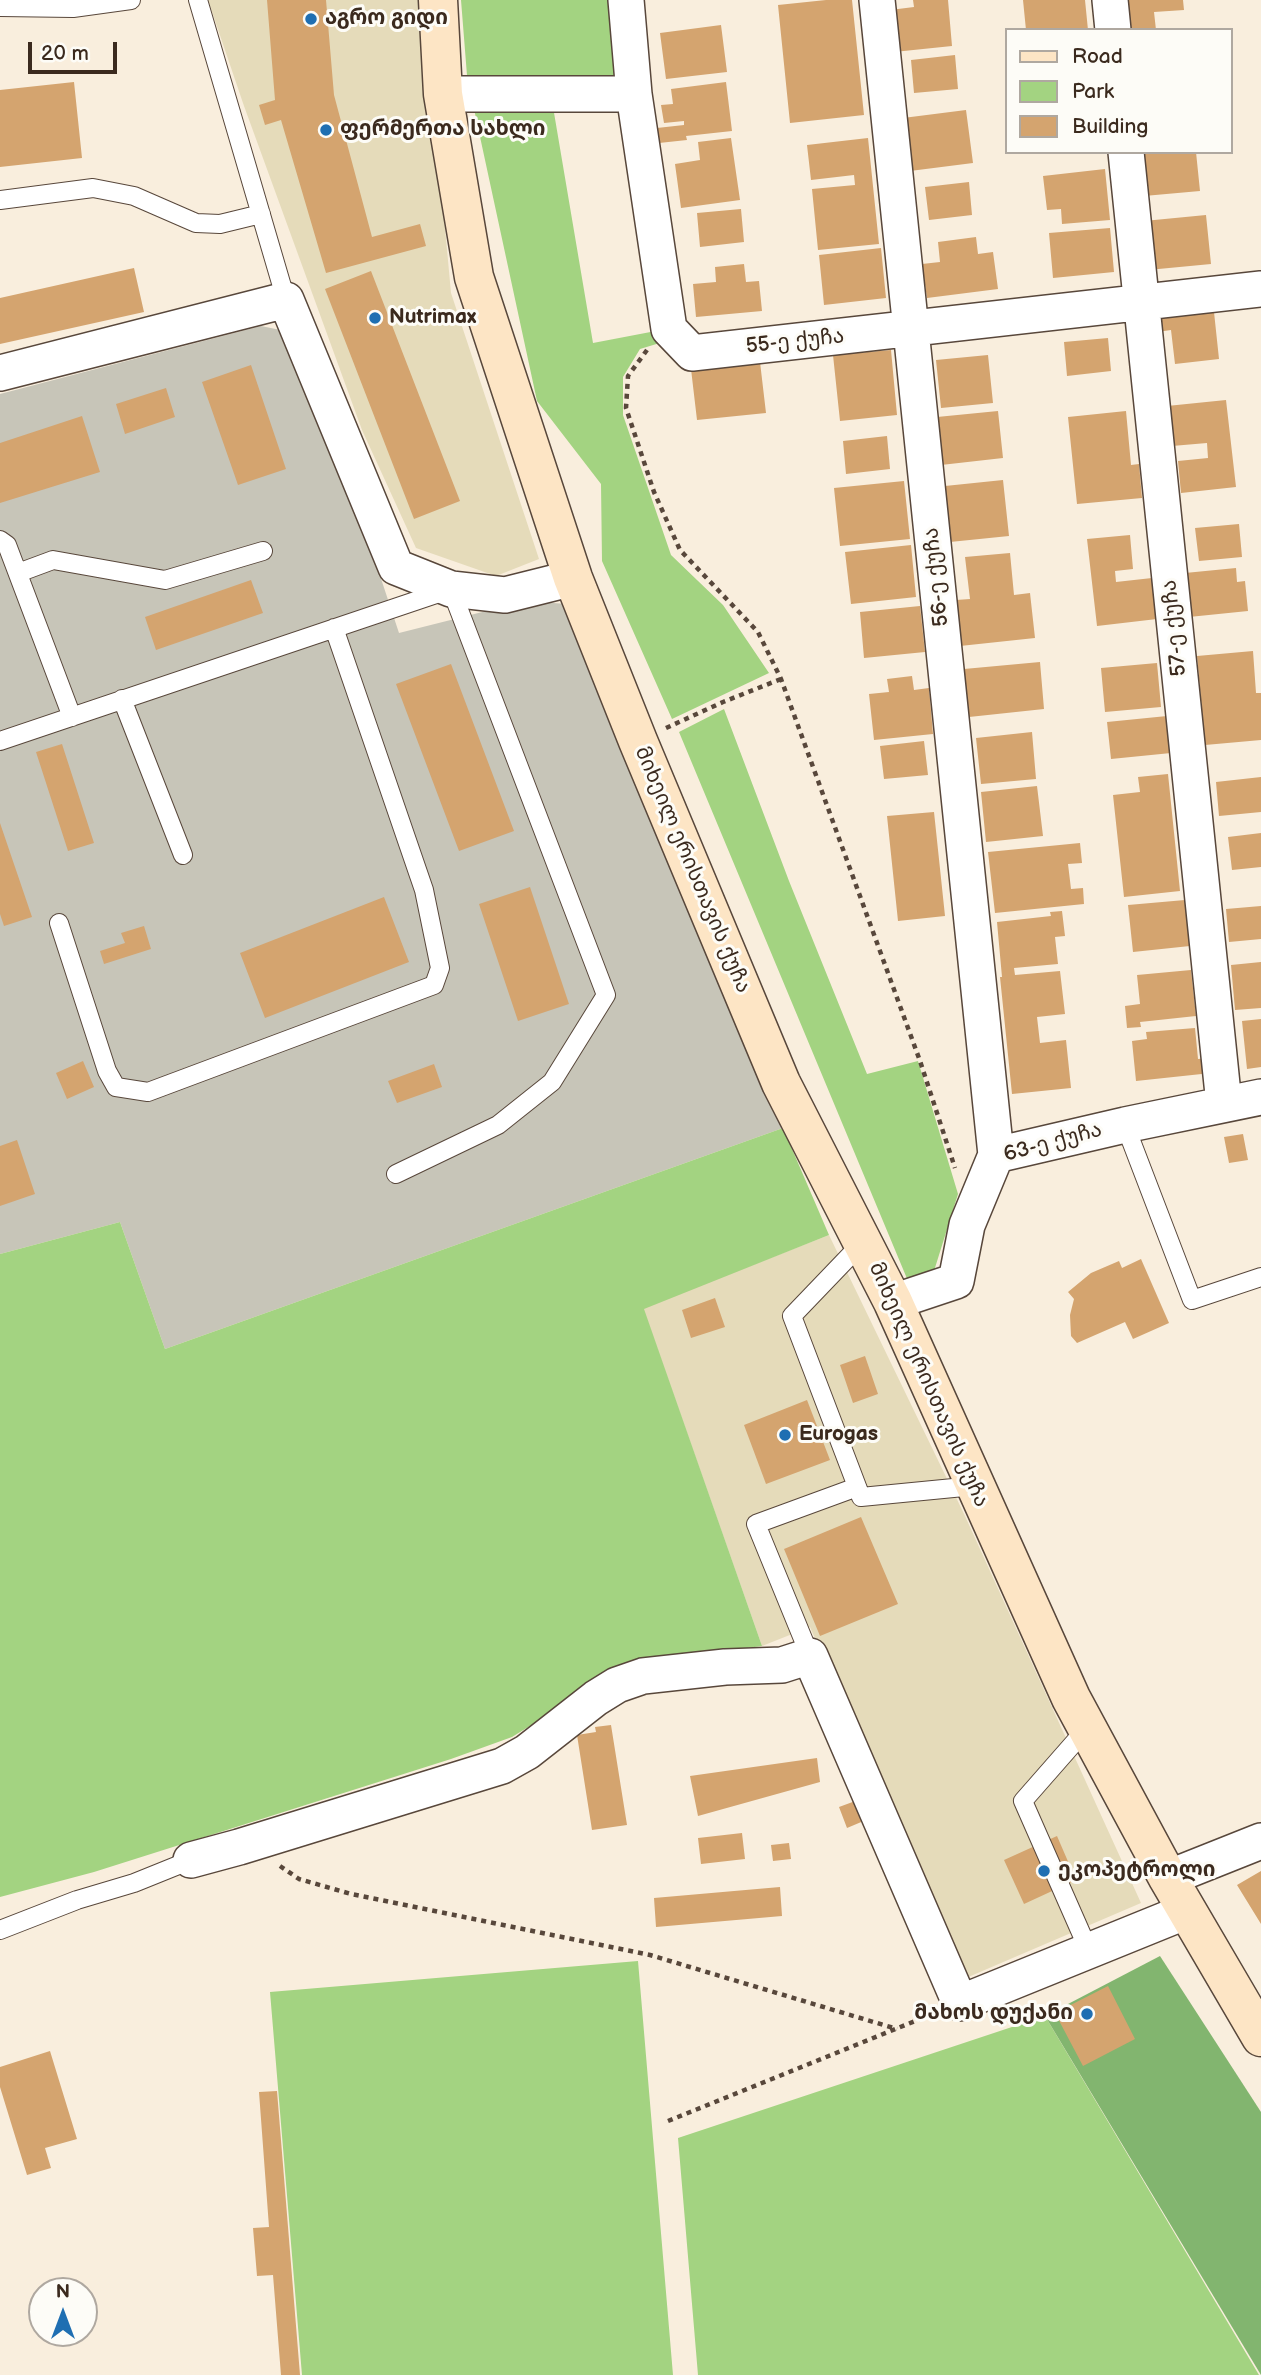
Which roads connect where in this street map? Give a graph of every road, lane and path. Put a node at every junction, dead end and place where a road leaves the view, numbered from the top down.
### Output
1 (131, 0) edge
2 (198, 0) edge
3 (438, 0) edge
4 (626, 0) edge
5 (877, 0) edge
6 (1110, 0) edge
7 (0, 7) edge
8 (1113, 28) edge
9 (443, 94) junction
10 (634, 94) junction
11 (1126, 154) edge
12 (0, 200) edge
13 (261, 214) junction
14 (1261, 289) edge
15 (286, 300) junction
16 (1142, 303) junction
17 (911, 329) junction
18 (692, 354) junction
19 (0, 373) edge
20 (0, 540) edge
21 (263, 551) dead end
22 (18, 573) junction
23 (573, 578) junction
24 (451, 589) junction
25 (334, 628) junction
26 (781, 679) junction
27 (122, 699) junction
28 (72, 717) junction
29 (0, 741) edge
30 (638, 741) junction
31 (183, 855) dead end
32 (59, 923) dead end
33 (1261, 1097) edge
34 (1224, 1104) junction
35 (1125, 1125) junction
36 (996, 1155) junction
37 (396, 1174) dead end
38 (862, 1242) junction
39 (1261, 1277) edge
40 (892, 1302) junction
41 (974, 1486) junction
42 (857, 1487) junction
43 (810, 1656) junction
44 (1079, 1713) junction
45 (1261, 1842) edge
46 (239, 1847) junction
47 (191, 1860) joint
48 (1168, 1878) junction
49 (1187, 1911) junction
50 (0, 1930) edge
51 (1088, 1951) junction
52 (1251, 1997) edge
53 (960, 2003) junction
54 (897, 2029) junction
55 (1261, 2037) edge
56 (668, 2121) dead end

1 - 7 lane
2 - 13 lane
3 - 9 main road, მიხეილ ერისთავის ქუჩა
4 - 10 street
5 - 17 street, 56-ე ქუჩა
6 - 8 street
9 - 10 street
9 - 23 main road, მიხეილ ერისთავის ქუჩა
10 - 18 street
11 - 16 street, 57-ე ქუჩა
12 - 13 lane
13 - 15 lane
14 - 16 street, 55-ე ქუჩა
15 - 19 street
15 - 24 street
16 - 17 street, 55-ე ქუჩა
16 - 34 street, 57-ე ქუჩა
17 - 18 street, 55-ე ქუჩა
17 - 36 street, 56-ე ქუჩა
18 - 26 path
20 - 22 lane
21 - 22 lane
22 - 28 lane
23 - 24 street
23 - 30 main road, მიხეილ ერისთავის ქუჩა
24 - 25 lane
24 - 37 lane
25 - 27 lane
25 - 32 lane
26 - 30 path
26 - 36 path
27 - 28 lane
27 - 31 lane
28 - 29 lane
30 - 38 main road, მიხეილ ერისთავის ქუჩა
33 - 34 street, 63-ე ქუჩა
34 - 35 street, 63-ე ქუჩა
35 - 36 street, 63-ე ქუჩა
35 - 39 lane
36 - 40 street, 63-ე ქუჩა
38 - 40 main road, მიხეილ ერისთავის ქუჩა
38 - 42 lane
40 - 41 main road, მიხეილ ერისთავის ქუჩა
41 - 42 lane
41 - 44 main road, მიხეილ ერისთავის ქუჩა
42 - 43 lane
43 - 46 street
43 - 53 street
44 - 48 main road, მიხეილ ერისთავის ქუჩა
44 - 51 lane
45 - 48 street
46 - 47 street
46 - 54 path
47 - 50 lane
48 - 49 main road, მიხეილ ერისთავის ქუჩა
49 - 51 street
49 - 52 main road, მიხეილ ერისთავის ქუჩა
51 - 53 street
52 - 55 main road, მიხეილ ერისთავის ქუჩა
53 - 54 path
54 - 56 path

